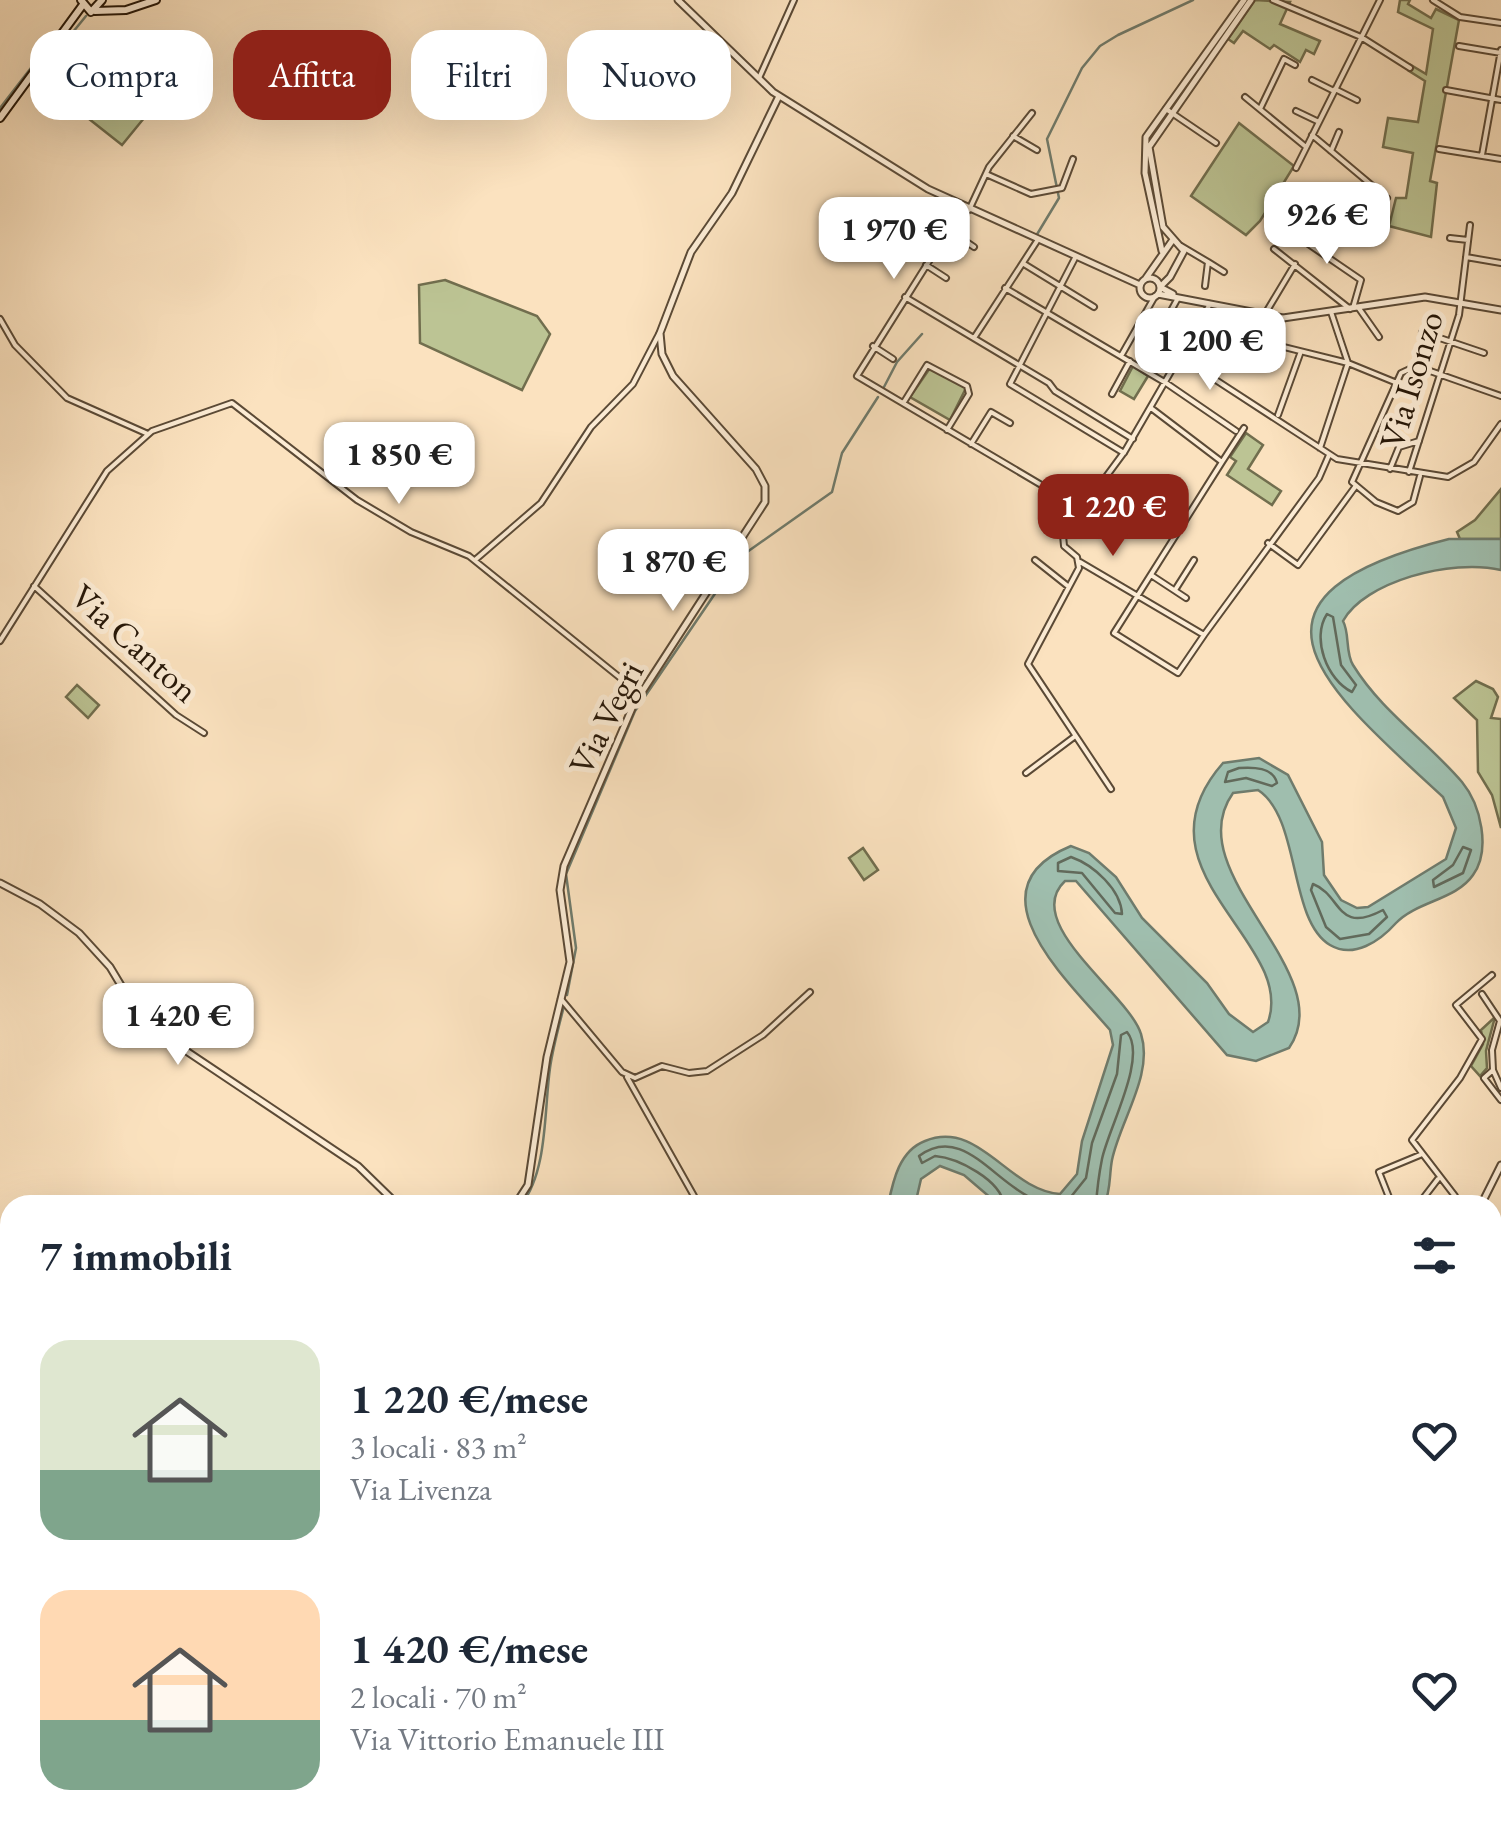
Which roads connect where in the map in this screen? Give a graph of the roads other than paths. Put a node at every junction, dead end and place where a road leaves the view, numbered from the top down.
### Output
1 (102, 0) edge
2 (156, 0) edge
3 (678, 0) edge
4 (794, 0) edge
5 (1247, 0) edge
6 (1274, 0) edge
7 (1297, 0) edge
8 (1380, 0) edge
9 (1432, 0) edge
10 (86, 7) edge
11 (1292, 8) junction
12 (118, 11) junction
13 (1501, 23) edge
14 (1361, 37) junction
15 (1459, 46) dead end
16 (1501, 52) edge
17 (1295, 65) dead end
18 (1410, 68) dead end
19 (759, 78) junction
20 (1312, 80) dead end
21 (1335, 90) junction
22 (1446, 90) dead end
23 (778, 96) junction
24 (1245, 97) dead end
25 (1493, 98) junction
26 (1358, 100) dead end
27 (1501, 100) edge
28 (1260, 109) junction
29 (1168, 111) junction
30 (1296, 111) dead end
31 (1032, 113) dead end
32 (0, 118) edge
33 (1319, 122) junction
34 (1339, 132) dead end
35 (1312, 135) junction
36 (1013, 136) junction
37 (1216, 143) dead end
38 (1306, 147) junction
39 (1439, 148) dead end
40 (1037, 150) dead end
41 (1331, 151) junction
42 (1482, 156) junction
43 (1501, 158) edge
44 (1074, 159) dead end
45 (1296, 168) dead end
46 (986, 174) junction
47 (1387, 198) dead end
48 (966, 209) junction
49 (1470, 224) dead end
50 (1285, 228) dead end
51 (949, 230) junction
52 (1450, 238) dead end
53 (1172, 240) junction
54 (1468, 240) junction
55 (1036, 241) junction
56 (1181, 246) junction
57 (974, 247) dead end
58 (1274, 248) dead end
59 (1162, 251) junction
60 (1183, 256) junction
61 (1466, 256) junction
62 (1200, 257) junction
63 (1075, 258) junction
64 (1208, 262) junction
65 (1501, 263) edge
66 (1024, 264) junction
67 (1294, 264) junction
68 (926, 265) junction
69 (1224, 272) dead end
70 (1170, 277) junction
71 (946, 278) dead end
72 (1146, 278) junction
73 (1060, 286) junction
74 (1140, 286) junction
75 (1205, 286) dead end
76 (1004, 288) junction
77 (1158, 292) junction
78 (904, 297) junction
79 (1146, 297) junction
80 (1177, 297) junction
81 (1461, 302) junction
82 (1210, 304) junction
83 (1094, 306) dead end
84 (1367, 306) junction
85 (1354, 308) junction
86 (1147, 309) junction
87 (1238, 309) junction
88 (1501, 310) edge
89 (1331, 312) junction
90 (1046, 314) junction
91 (1265, 314) junction
92 (1365, 315) junction
93 (0, 318) edge
94 (1422, 332) dead end
95 (660, 334) junction
96 (1379, 336) dead end
97 (974, 338) junction
98 (1260, 341) dead end
99 (1450, 341) junction
100 (873, 346) junction
101 (1212, 353) dead end
102 (1484, 353) dead end
103 (1300, 354) junction
104 (1121, 356) junction
105 (1182, 358) junction
106 (893, 359) dead end
107 (1130, 362) junction
108 (1348, 362) junction
109 (1020, 366) junction
110 (1140, 367) junction
111 (1441, 374) junction
112 (1166, 382) junction
113 (1397, 383) junction
114 (1112, 394) dead end
115 (1501, 396) edge
116 (902, 404) junction
117 (1151, 408) junction
118 (1277, 417) junction
119 (1010, 424) dead end
120 (1501, 424) edge
121 (1244, 428) dead end
122 (947, 430) junction
123 (1236, 430) dead end
124 (148, 434) junction
125 (1133, 439) junction
126 (1419, 441) junction
127 (971, 444) junction
128 (1320, 448) junction
129 (1124, 452) junction
130 (1330, 454) junction
131 (1222, 462) junction
132 (1358, 463) junction
133 (1390, 470) junction
134 (1409, 473) junction
135 (1107, 476) junction
136 (1420, 476) junction
137 (1355, 487) junction
138 (1082, 509) junction
139 (1162, 518) dead end
140 (1268, 544) junction
141 (475, 560) junction
142 (1035, 560) dead end
143 (1194, 560) dead end
144 (1079, 562) junction
145 (1151, 575) junction
146 (34, 586) junction
147 (1069, 587) junction
148 (1175, 590) junction
149 (1139, 594) junction
150 (1186, 598) dead end
151 (1204, 635) junction
152 (0, 641) edge
153 (640, 694) junction
154 (204, 733) dead end
155 (1076, 736) junction
156 (1026, 774) dead end
157 (1111, 789) dead end
158 (0, 883) edge
159 (1492, 975) dead end
160 (810, 992) dead end
161 (1482, 994) dead end
162 (561, 999) junction
163 (1493, 1070) junction
164 (626, 1076) junction
165 (1501, 1088) edge
166 (1501, 1100) edge
167 (1421, 1154) junction
168 (1501, 1165) edge
169 (1438, 1179) junction
170 (388, 1195) edge
171 (522, 1195) edge
172 (693, 1195) edge
173 (1388, 1195) edge
174 (1426, 1195) edge
175 (1454, 1195) edge
176 (1486, 1195) edge

1 - 10 main road
1 - 12 main road
2 - 12 main road
3 - 19 street
4 - 19 street
5 - 29 street
6 - 11 street
7 - 11 street
8 - 14 street
9 - 13 street
10 - 12 main road
10 - 32 main road
11 - 14 street
14 - 18 street
14 - 21 street
15 - 16 street
16 - 25 street
17 - 28 street
19 - 23 street
20 - 21 street
21 - 26 street
21 - 33 street
22 - 25 street
23 - 48 street
23 - 95 street
24 - 28 street
25 - 27 street
25 - 42 street
28 - 38 street
29 - 37 street
29 - 53 street
29 - 59 street
30 - 33 street
31 - 36 street
33 - 35 street
34 - 41 street
35 - 38 street
35 - 41 street
36 - 40 street
36 - 46 street
38 - 45 street
39 - 42 street
41 - 47 street
42 - 43 street
44 - 46 street
46 - 48 street
48 - 51 street
48 - 55 street
49 - 54 street, Via Isonzo
50 - 85 street
51 - 57 street
51 - 68 street
52 - 54 street
53 - 56 street
53 - 59 street
54 - 61 street, Via Isonzo
55 - 63 street
55 - 66 street
56 - 60 street
56 - 62 street
58 - 67 street
59 - 72 street
60 - 62 street
60 - 70 street
61 - 65 street
61 - 81 street, Via Isonzo
62 - 64 street
63 - 73 street
63 - 74 street
64 - 69 street
64 - 75 street
66 - 73 street
66 - 76 street
67 - 85 street
67 - 91 street
68 - 71 street
68 - 78 street
70 - 77 street
70 - 80 street
72 - 74 street
72 - 77 street
73 - 83 street
73 - 90 street
74 - 79 street
76 - 90 street
76 - 97 street
77 - 79 street
77 - 80 street
77 - 86 street
78 - 97 street
78 - 100 street
79 - 86 street
80 - 82 street
80 - 110 street
81 - 84 street
81 - 88 street
81 - 99 street, Via Isonzo
82 - 87 street
82 - 105 street
84 - 85 street
84 - 92 street
85 - 89 street
85 - 92 street
86 - 104 street
87 - 91 street
87 - 101 street
89 - 91 street
89 - 108 street
90 - 104 street
90 - 109 street
92 - 96 street
93 - 124 street
94 - 99 street
95 - 141 street
95 - 153 street, Via Vegri
97 - 109 street
98 - 103 street
99 - 102 street
99 - 111 street, Via Isonzo
100 - 106 street
100 - 116 street
103 - 108 street
103 - 118 street
104 - 107 street
105 - 112 street
105 - 118 street
107 - 110 street
107 - 114 street
108 - 113 street
108 - 128 street
109 - 125 street
109 - 129 street
110 - 112 street
111 - 113 street
111 - 115 street
111 - 126 street, Via Isonzo
112 - 117 street
112 - 123 street
113 - 132 street
116 - 122 street
116 - 122 street
117 - 125 street
117 - 131 street
118 - 128 street
119 - 127 street
120 - 136 street
121 - 131 street
122 - 127 street
124 - 141 street
124 - 146 street, Via Canton
125 - 129 street
126 - 133 street
126 - 134 street, Via Isonzo
127 - 138 street
128 - 130 street
129 - 135 street
130 - 132 street
130 - 140 street
131 - 145 street
132 - 133 street
132 - 137 street
133 - 134 street
134 - 136 street
135 - 138 street
135 - 139 street
136 - 137 street
137 - 140 street
138 - 144 street
140 - 151 street
141 - 153 street
142 - 147 street
143 - 148 street
144 - 147 street
144 - 149 street
145 - 148 street
145 - 149 street
146 - 152 street, Via Canton
146 - 154 street, Via Canton
147 - 155 street
148 - 150 street
149 - 151 street
149 - 151 street
153 - 162 street, Via Vegri
155 - 156 street
155 - 157 street
158 - 170 street
159 - 167 street
160 - 164 street
161 - 163 street
162 - 164 street
162 - 171 street, Via Vegri
163 - 165 street
163 - 166 street
164 - 172 street
167 - 169 street
167 - 173 street
168 - 176 street
169 - 174 street
169 - 175 street

